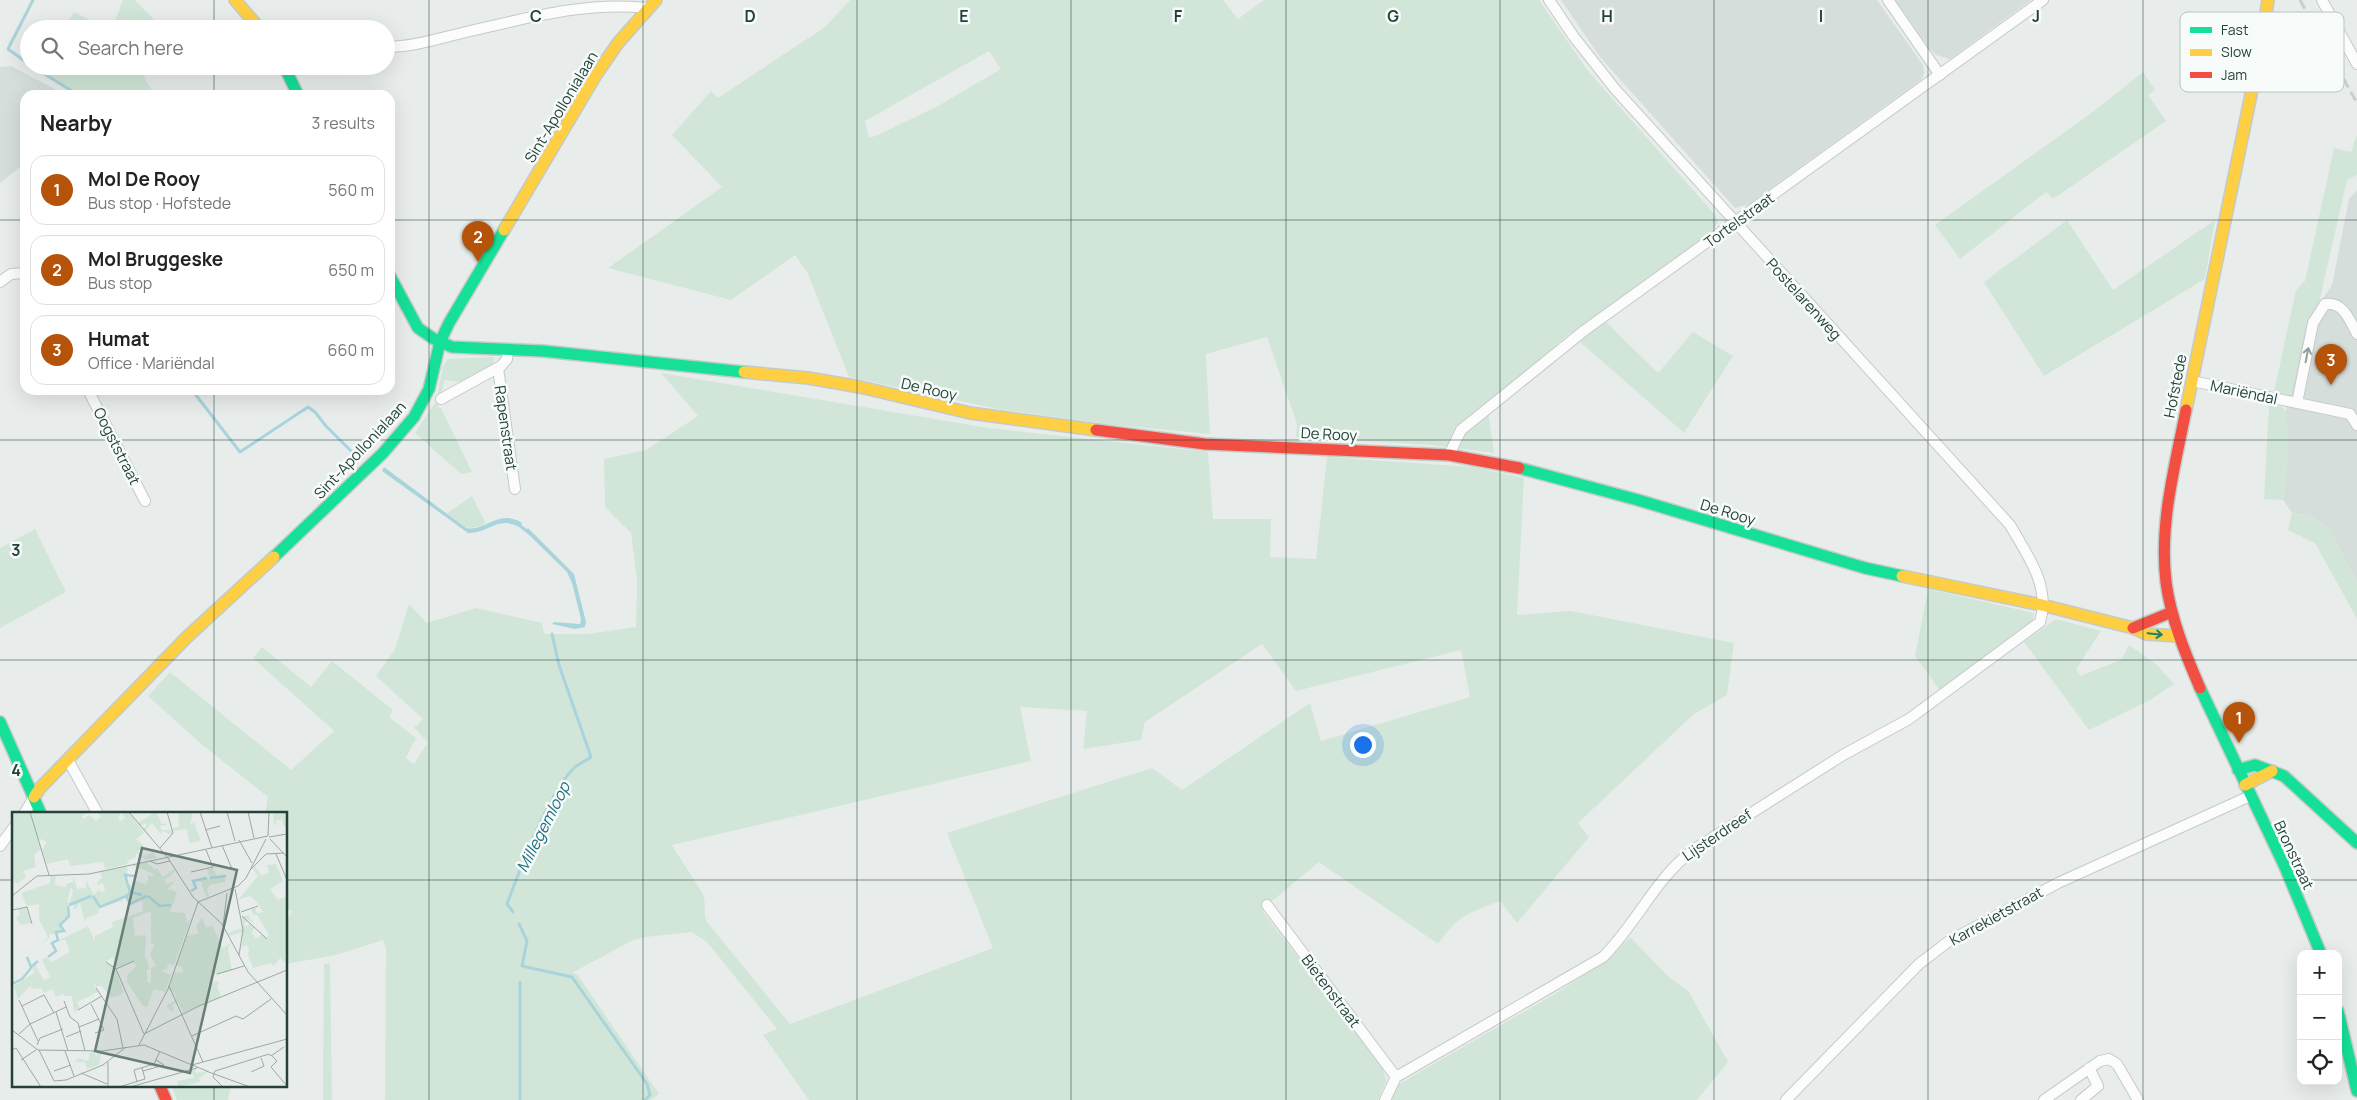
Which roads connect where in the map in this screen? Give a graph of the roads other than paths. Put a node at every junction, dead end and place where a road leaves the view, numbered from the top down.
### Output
1 (235, 0) edge
2 (1549, 0) edge
3 (1888, 0) edge
4 (2043, 0) edge
5 (2322, 0) edge
6 (652, 4) edge
7 (2329, 12) edge
8 (252, 20) edge
9 (2344, 40) edge
10 (395, 46) edge
11 (2357, 64) edge
12 (288, 75) edge
13 (1940, 75) junction
14 (296, 90) edge
15 (2252, 92) edge
16 (1735, 222) junction
17 (20, 272) edge
18 (0, 282) edge
19 (395, 285) edge
20 (2357, 334) edge
21 (440, 342) junction
22 (508, 349) junction
23 (498, 368) junction
24 (2192, 381) junction
25 (91, 395) edge
26 (441, 399) dead end
27 (2297, 403) junction
28 (2356, 421) edge
29 (1449, 455) junction
30 (515, 489) dead end
31 (145, 501) dead end
32 (2042, 605) junction
33 (2172, 612) junction
34 (2133, 628) junction
35 (2178, 636) junction
36 (0, 722) edge
37 (68, 760) junction
38 (2238, 770) junction
39 (2272, 771) junction
40 (2245, 785) junction
41 (2250, 796) junction
42 (38, 805) edge
43 (27, 812) edge
44 (97, 812) edge
45 (12, 830) edge
46 (2357, 842) edge
47 (0, 846) edge
48 (1267, 905) dead end
49 (2319, 950) edge
50 (2342, 1028) edge
51 (2089, 1068) junction
52 (1396, 1077) junction
53 (161, 1088) edge
54 (2357, 1091) edge
55 (166, 1100) edge
56 (1384, 1100) edge
57 (1786, 1100) edge
58 (2044, 1100) edge
59 (2081, 1100) edge
60 (2138, 1100) edge

1 - 8 street
2 - 16 street, Postelarenweg
3 - 13 street
4 - 13 street, Tortelstraat
5 - 7 street
6 - 10 street
6 - 21 street, Sint-Apollonialaan
9 - 11 street
12 - 14 street
13 - 16 street, Tortelstraat
15 - 24 street, Hofstede
16 - 29 street, Tortelstraat
16 - 32 street, Postelarenweg
17 - 18 street
19 - 21 street, De Rooy
27 -> 20 street, Mariëndal
21 - 22 street, De Rooy
21 - 37 street, Sint-Apollonialaan
22 - 23 street
22 - 29 street, De Rooy
23 - 26 street
23 - 30 street, Rapenstraat
24 - 27 street, Mariëndal
24 - 33 street, Hofstede
25 - 31 street, Oogststraat
27 - 28 street, Mariëndal
29 - 32 street, De Rooy
32 - 34 street, De Rooy
32 - 52 street, Lijsterdreef
33 - 34 street
33 - 35 street, Hofstede
34 -> 35 street, De Rooy
35 - 38 street, Hofstede
36 - 42 street
37 - 42 street, Sint-Apollonialaan
37 - 44 street
38 - 39 street
38 - 40 street, Bronstraat
39 - 40 street
39 - 46 street
40 - 41 street, Bronstraat
41 - 49 street, Bronstraat
41 - 57 street, Karrekietstraat
42 - 43 street
45 - 47 street
48 - 52 street, Bietenstraat
50 - 54 street
51 - 58 street
51 - 59 street
51 - 60 street
52 - 56 street
53 - 55 street

